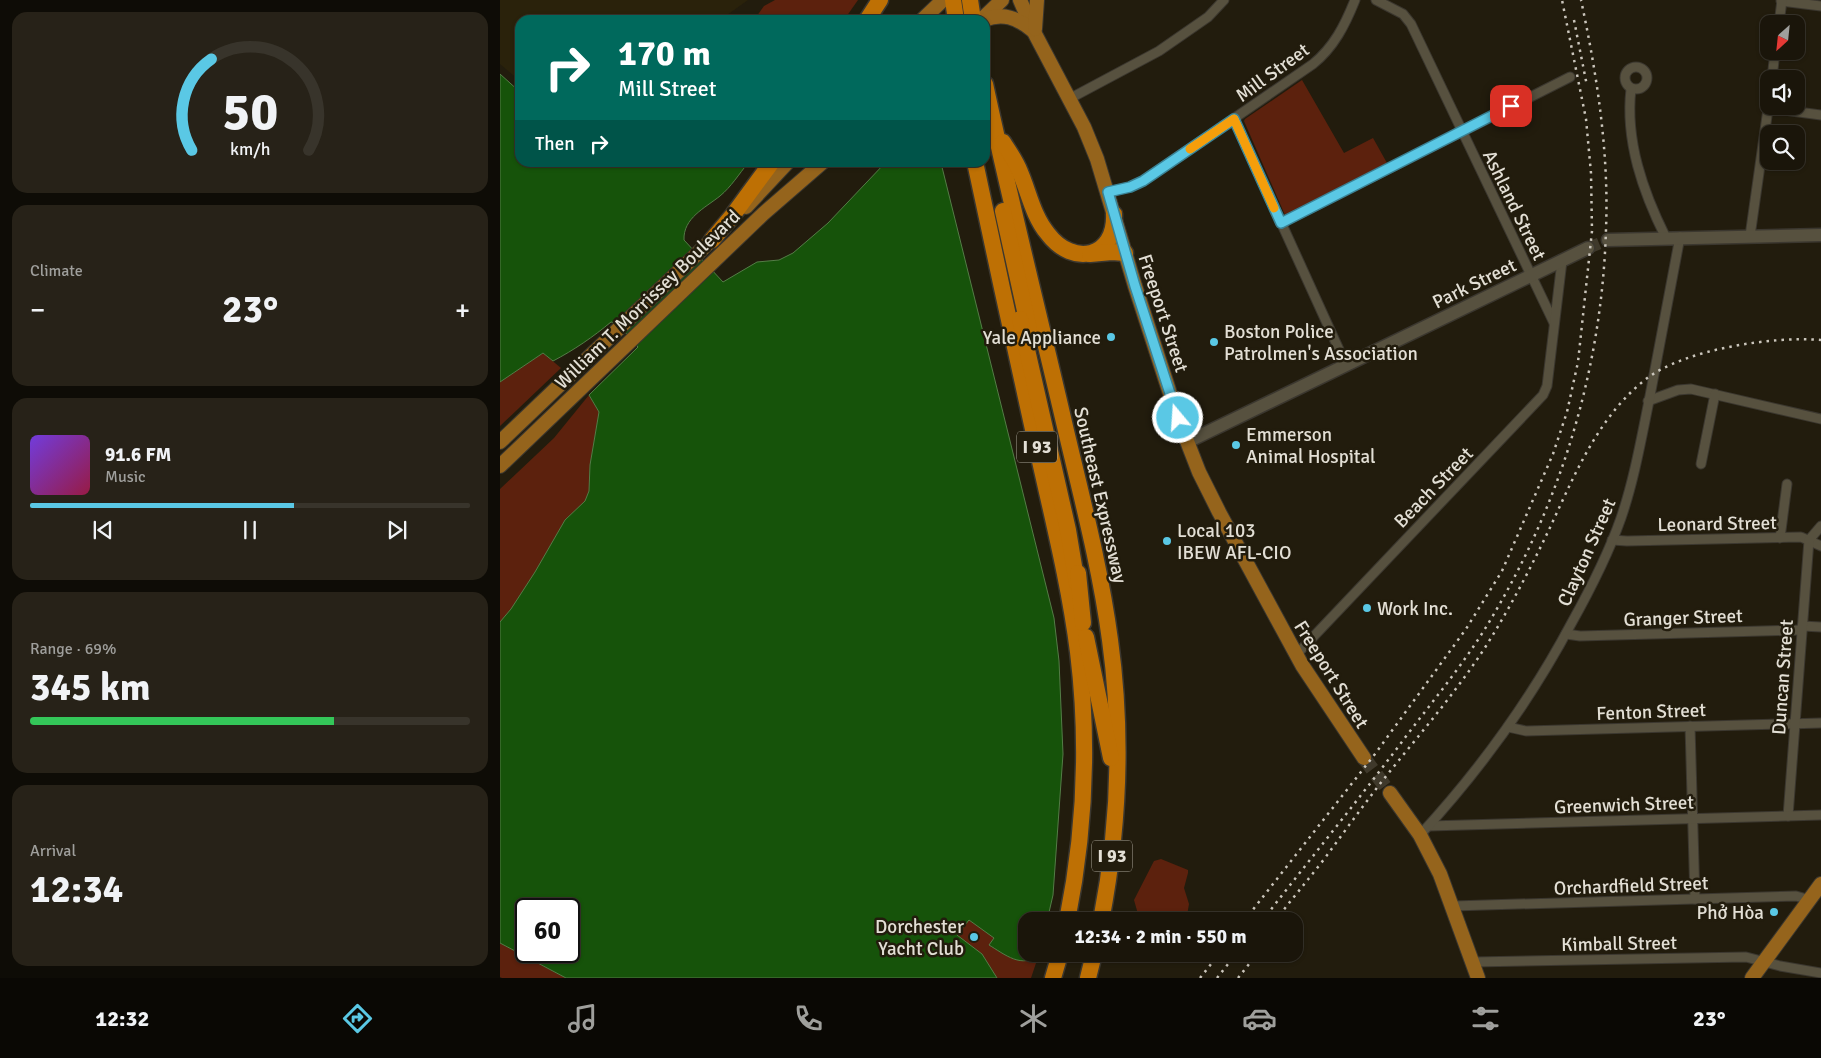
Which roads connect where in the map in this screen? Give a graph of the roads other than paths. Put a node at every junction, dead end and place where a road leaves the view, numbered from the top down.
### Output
1 (880, 0) edge
2 (943, 0) edge
3 (953, 0) edge
4 (962, 0) edge
5 (970, 0) edge
6 (1002, 0) edge
7 (1020, 0) edge
8 (1036, 0) edge
9 (1224, 0) edge
10 (1355, 0) edge
11 (1376, 0) edge
12 (1782, 0) edge
13 (1821, 6) edge
14 (870, 15) edge
15 (927, 15) edge
16 (945, 15) edge
17 (955, 15) edge
18 (964, 15) edge
19 (972, 15) edge
20 (988, 15) edge
21 (1780, 15) edge
22 (990, 18) edge
23 (1034, 32) junction
24 (1570, 77) dead end
25 (1631, 89) dead end
26 (1069, 99) junction
27 (1805, 112) edge
28 (1767, 115) edge
29 (1821, 115) edge
30 (1234, 119) junction
31 (990, 127) edge
32 (1462, 131) junction
33 (768, 167) edge
34 (783, 167) edge
35 (817, 167) edge
36 (976, 167) edge
37 (986, 167) edge
38 (1108, 192) junction
39 (1114, 214) junction
40 (1281, 223) junction
41 (1821, 235) edge
42 (1750, 236) junction
43 (1680, 237) junction
44 (1666, 238) junction
45 (712, 240) junction
46 (1608, 240) tunnel mouth
47 (1588, 248) tunnel mouth
48 (1125, 253) junction
49 (1086, 255) junction
50 (1562, 261) junction
51 (1531, 276) junction
52 (1554, 323) junction
53 (1346, 365) junction
54 (1715, 394) junction
55 (1648, 401) junction
56 (1821, 419) edge
57 (500, 442) edge
58 (1187, 442) junction
59 (1701, 464) dead end
60 (500, 466) edge
61 (1787, 484) dead end
62 (1821, 526) edge
63 (1780, 538) junction
64 (1612, 540) junction
65 (1809, 540) junction
66 (1821, 546) edge
67 (1821, 627) edge
68 (1802, 628) junction
69 (1084, 631) junction
70 (1566, 634) junction
71 (1296, 655) junction
72 (1821, 722) edge
73 (1795, 723) junction
74 (1690, 726) junction
75 (1508, 727) junction
76 (1084, 733) junction
77 (1364, 758) tunnel mouth
78 (1118, 789) junction
79 (1390, 793) tunnel mouth
80 (1821, 815) edge
81 (1788, 816) junction
82 (1693, 818) junction
83 (1424, 831) junction
84 (1821, 884) edge
85 (1695, 899) junction
86 (1810, 900) junction
87 (1453, 906) junction
88 (1069, 912) edge
89 (1102, 912) edge
90 (1764, 961) junction
91 (1058, 962) edge
92 (1092, 962) edge
93 (1473, 962) junction
94 (1821, 973) edge
95 (1054, 978) edge
96 (1088, 978) edge
97 (1478, 978) edge
98 (1752, 978) edge

1 - 14 highway
2 - 15 main road
2 - 16 highway
3 - 17 highway
4 - 18 highway
5 - 19 highway
6 - 20 main road
7 - 23 main road, Freeport Street
8 - 23 main road
9 - 26 street
10 - 30 street, Mill Street
11 - 32 street, Ashland Street
12 - 13 street
12 - 21 street
22 - 23 main road
23 - 26 main road, Freeport Street
24 - 32 street
25 - 44 street
26 - 38 main road, Freeport Street
27 - 29 street
28 - 42 street
30 - 38 street, Mill Street
30 - 40 street
31 - 49 highway
31 - 69 highway, I 93
31 - 78 highway, Southeast Expressway / I 93
32 - 40 street
32 - 51 street, Ashland Street
33 - 45 highway
34 - 45 main road, William T. Morrissey Boulevard
35 - 60 main road, William T. Morrissey Boulevard
36 - 76 highway, I 93
37 - 69 highway, I 93
38 - 39 main road, Freeport Street
39 - 48 main road, Freeport Street
39 - 49 highway
40 - 53 street
41 - 42 street
42 - 43 street
43 - 44 street
43 - 55 street, Clayton Street
44 - 46 street
45 - 57 main road, William T. Morrissey Boulevard
47 - 50 street, Park Street
48 - 49 highway
48 - 58 main road, Freeport Street
50 - 51 street, Park Street
50 - 52 street, Beach Street
51 - 52 street
51 - 53 street, Park Street
52 - 71 street, Beach Street
53 - 58 street, Park Street
54 - 55 street
54 - 56 street
54 - 59 street
55 - 64 street, Clayton Street
58 - 71 main road, Freeport Street
61 - 63 street
62 - 65 street
63 - 64 street, Leonard Street
63 - 65 street, Leonard Street
64 - 70 street, Clayton Street
65 - 66 street, Leonard Street
65 - 68 street, Duncan Street
67 - 68 street, Granger Street
68 - 70 street, Granger Street
68 - 73 street, Duncan Street
69 - 76 highway, I 93
69 - 78 highway, I 93
70 - 75 street, Clayton Street
71 - 77 main road, Freeport Street
72 - 73 street, Fenton Street
73 - 74 street, Fenton Street
73 - 81 street, Duncan Street
74 - 75 street, Fenton Street
74 - 82 street
75 - 83 street, Clayton Street
76 - 88 highway, I 93
78 - 89 highway, Southeast Expressway / I 93
79 - 83 main road
80 - 81 street, Greenwich Street
81 - 82 street, Greenwich Street
82 - 83 street, Greenwich Street
82 - 85 street
83 - 87 main road
84 - 86 main road
85 - 86 street, Orchardfield Street
85 - 87 street, Orchardfield Street
86 - 90 main road
87 - 93 main road
90 - 93 street, Kimball Street
90 - 94 street, Kimball Street
90 - 98 main road
91 - 95 highway
92 - 96 highway
93 - 97 main road

